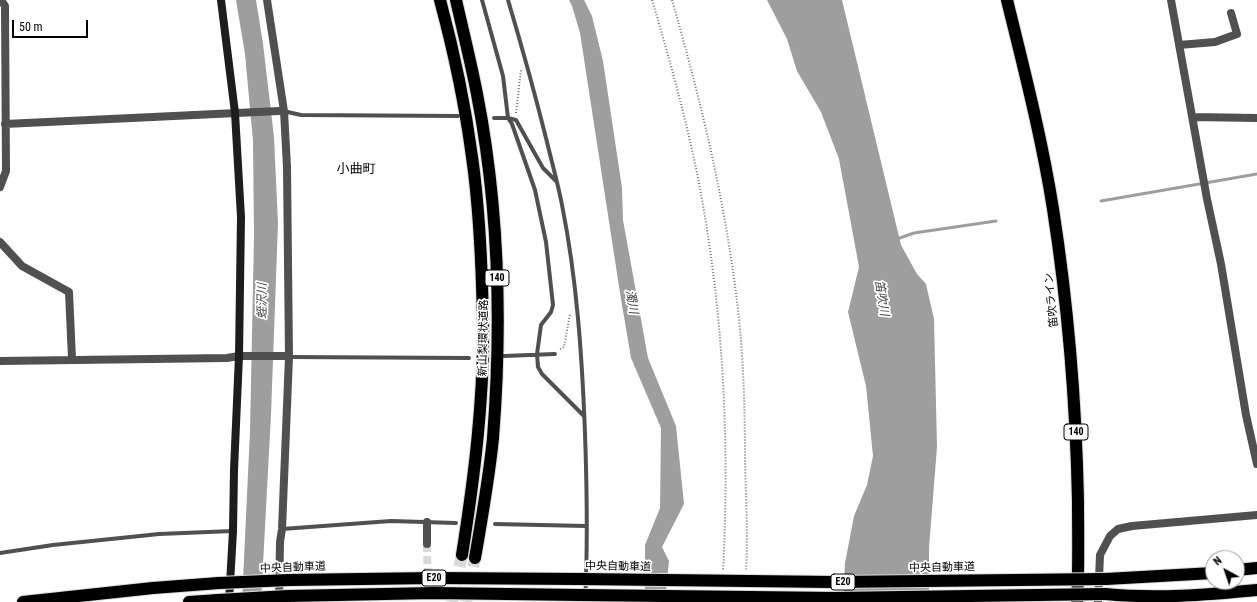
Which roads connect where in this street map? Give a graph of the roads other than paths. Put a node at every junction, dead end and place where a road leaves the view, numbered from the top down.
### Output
1 (1, 0) edge
2 (221, 0) edge
3 (267, 0) edge
4 (440, 0) edge
5 (456, 0) edge
6 (482, 0) edge
7 (508, 0) edge
8 (1008, 0) edge
9 (1171, 0) edge
10 (1231, 13) dead end
11 (1179, 45) junction
12 (3, 100) edge
13 (281, 111) junction
14 (237, 113) junction
15 (458, 116) dead end
16 (1193, 116) junction
17 (494, 118) dead end
18 (508, 118) junction
19 (1257, 118) edge
20 (5, 124) junction
21 (557, 182) junction
22 (0, 187) edge
23 (0, 242) edge
24 (537, 354) junction
25 (555, 354) road end
26 (242, 356) junction
27 (504, 356) dead end
28 (286, 357) junction
29 (469, 358) dead end
30 (72, 360) junction
31 (0, 361) edge
32 (584, 416) junction
33 (1257, 464) edge
34 (1257, 515) edge
35 (427, 522) junction
36 (456, 523) dead end
37 (495, 524) dead end
38 (586, 526) junction
39 (282, 529) junction
40 (233, 531) junction
41 (427, 544) tunnel mouth
42 (0, 553) edge
43 (462, 555) tunnel mouth
44 (475, 558) tunnel mouth
45 (1257, 568) edge
46 (1245, 569) edge
47 (1205, 573) edge
48 (1257, 584) edge
49 (1257, 590) edge
50 (1101, 598) edge
51 (283, 599) edge
52 (582, 599) edge
53 (224, 601) edge
54 (24, 602) edge
55 (189, 602) edge
56 (1077, 602) edge

1 - 12 street
2 - 14 street
3 - 13 street
4 - 43 highway, 新山梨環状道路 / 140
5 - 44 highway, 新山梨環状道路 / 140
6 - 18 lane
7 - 21 lane
8 - 56 highway, 笛吹ライン / 140
9 - 11 street
10 - 11 street
11 - 16 street
12 - 20 street
13 - 14 street
13 - 15 lane
13 - 28 street
14 - 20 street
14 - 26 street
16 - 19 street
16 - 33 street
17 - 18 lane
18 - 21 lane
18 - 24 lane
20 - 22 street
21 - 32 lane
23 - 30 street
24 - 25 lane
24 - 27 lane
24 - 32 lane
26 - 28 street
26 - 30 street
26 - 40 street
28 - 29 lane
28 - 39 street
30 - 31 street
32 - 38 lane
34 - 50 street
35 - 36 lane
35 - 39 lane
35 - 41 street
37 - 38 lane
38 - 52 lane
39 - 51 street
40 - 42 lane
40 - 53 street
45 - 46 highway
47 - 54 highway, 中央自動車道 / E20, bridge
48 - 50 highway, E20
49 - 50 highway
50 - 52 highway, E20, bridge
51 - 52 highway, E20
51 - 53 highway, E20, bridge
53 - 55 highway, E20

